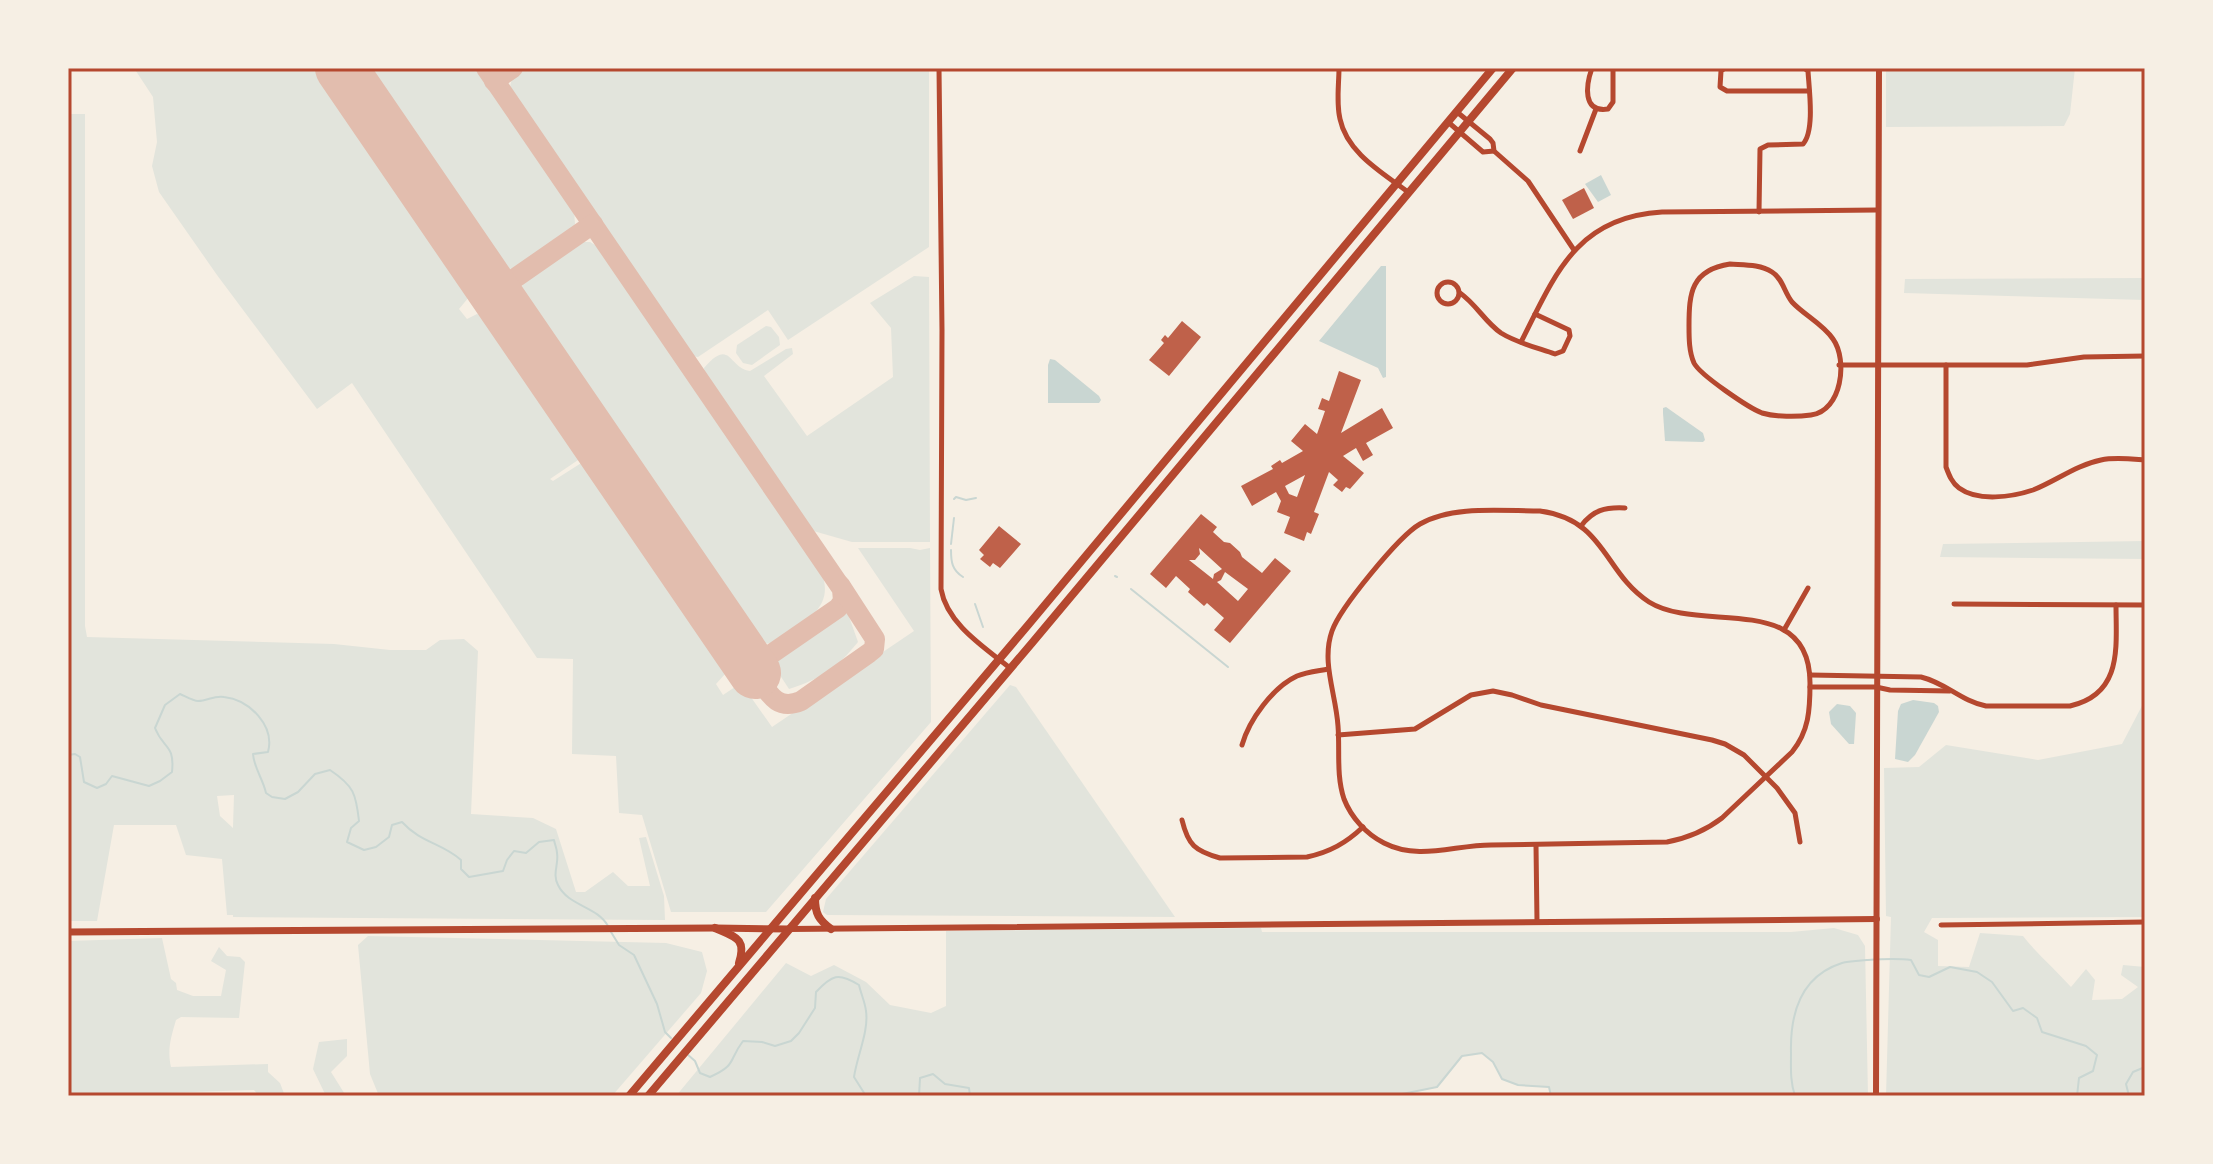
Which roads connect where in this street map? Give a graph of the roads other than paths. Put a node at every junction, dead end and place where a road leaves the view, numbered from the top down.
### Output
1 (939, 68) edge
2 (1339, 68) edge
3 (1493, 68) edge
4 (1513, 68) edge
5 (1592, 68) edge
6 (1613, 68) edge
7 (1725, 68) edge
8 (1804, 68) edge
9 (1879, 68) edge
10 (1809, 91) junction
11 (1596, 109) junction
12 (1457, 112) junction
13 (1468, 121) junction
14 (1448, 122) junction
15 (1459, 132) junction
16 (1494, 151) junction
17 (1580, 151) dead end
18 (1397, 184) junction
19 (1408, 192) junction
20 (1877, 210) junction
21 (1759, 212) junction
22 (1574, 250) junction
23 (1460, 293) junction
24 (1535, 314) junction
25 (1521, 342) junction
26 (2145, 356) edge
27 (1839, 365) junction
28 (1877, 365) junction
29 (1946, 365) junction
30 (2145, 460) edge
31 (1625, 508) dead end
32 (1581, 526) junction
33 (1808, 588) dead end
34 (1954, 604) dead end
35 (2116, 605) junction
36 (2145, 605) edge
37 (1784, 630) junction
38 (999, 659) junction
39 (1010, 668) junction
40 (1328, 669) junction
41 (1810, 675) junction
42 (1876, 675) junction
43 (1810, 687) junction
44 (1876, 687) junction
45 (1951, 691) junction
46 (1338, 735) junction
47 (1242, 745) dead end
48 (1766, 777) junction
49 (1182, 820) dead end
50 (1363, 827) junction
51 (1800, 842) dead end
52 (1536, 845) junction
53 (815, 898) junction
54 (1877, 919) junction
55 (1537, 922) junction
56 (2145, 922) edge
57 (1941, 925) dead end
58 (715, 928) junction
59 (771, 929) junction
60 (789, 929) junction
61 (831, 929) junction
62 (68, 932) edge
63 (737, 968) junction
64 (629, 1096) edge
65 (648, 1096) edge
66 (1876, 1096) edge

1 - 38 street
2 - 18 street
3 - 12 main road
4 - 13 main road
5 - 11 street
6 - 11 street
7 - 10 street
8 - 10 street
9 - 20 street
10 - 21 street
11 - 17 street
12 - 13 street
12 - 14 main road
13 - 15 main road
13 - 16 street
14 - 15 street
14 - 18 main road
15 - 16 street
15 - 19 main road
16 - 22 street
18 - 19 street
18 - 38 main road
19 - 39 main road
20 - 21 street
20 - 28 street
21 - 22 street
22 - 24 street
23 - 23 street
23 - 25 street
24 - 25 street
24 - 25 street
26 - 29 street
27 - 27 street
27 - 28 street
28 - 29 street
28 - 42 street
29 - 30 street
31 - 32 street
32 - 37 street
32 - 40 street
33 - 37 street
34 - 35 street
35 - 36 street
35 - 45 street
37 - 41 street
38 - 39 street
38 - 59 main road
39 - 53 main road
40 - 46 street
40 - 47 street
41 - 42 street
41 - 43 street
42 - 44 street
42 - 45 street
43 - 44 street
43 - 48 street
44 - 45 street
44 - 54 street
46 - 48 street
46 - 50 street
48 - 51 street
48 - 52 street
49 - 50 street
50 - 52 street
52 - 55 street
53 - 60 main road
53 - 61 main road
54 - 55 street
54 - 66 street
55 - 61 street
56 - 57 street
58 - 59 main road
58 - 62 main road
58 - 63 main road
59 - 60 main road
59 - 63 main road
60 - 61 street
60 - 65 main road
63 - 64 main road

